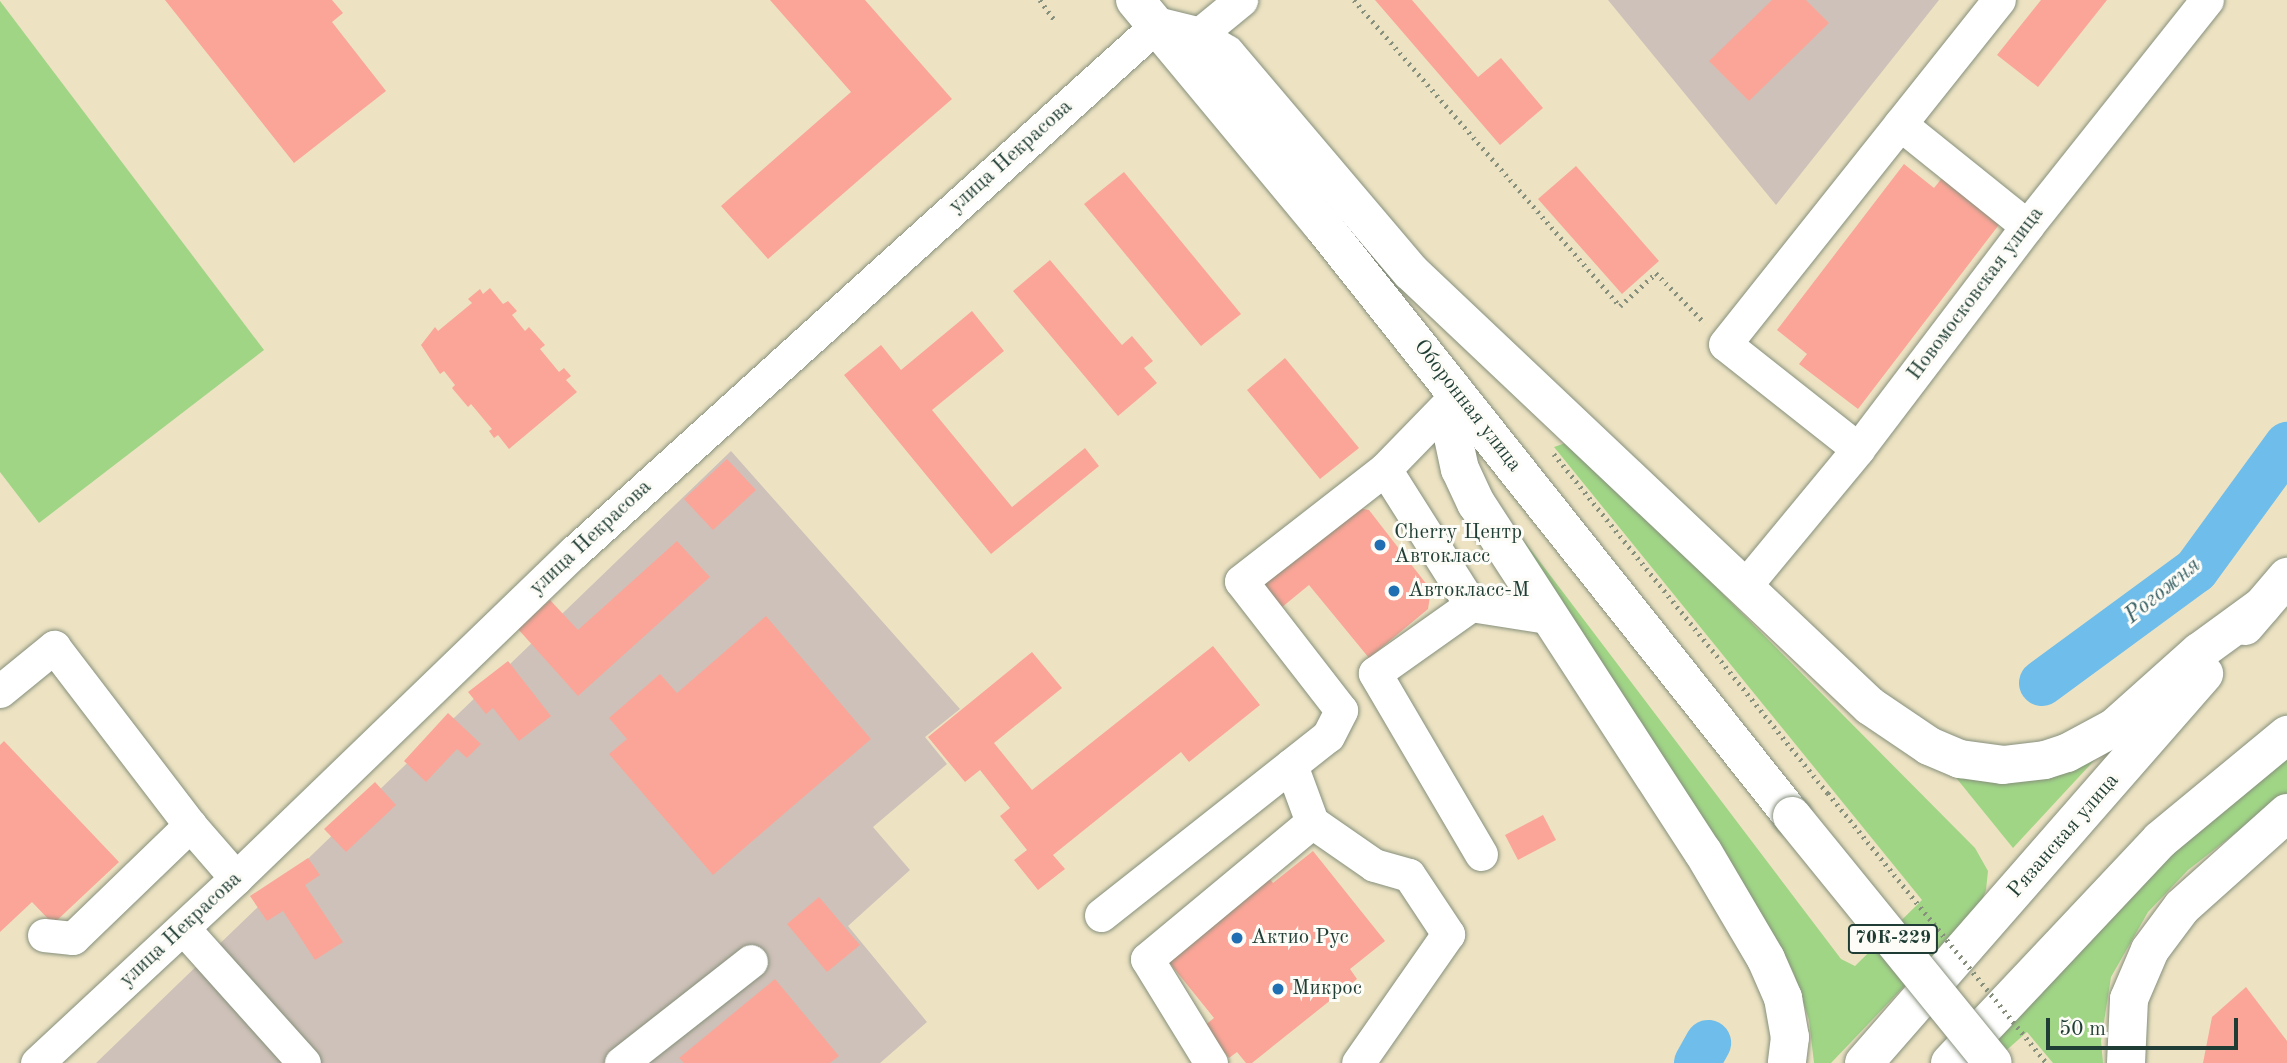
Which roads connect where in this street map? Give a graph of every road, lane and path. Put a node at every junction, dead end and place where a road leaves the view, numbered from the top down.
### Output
1 (1040, 0) edge
2 (1241, 0) edge
3 (1354, 0) edge
4 (1999, 0) edge
5 (2207, 0) edge
6 (1054, 19) dead end
7 (1167, 29) edge
8 (1900, 124) junction
9 (1322, 225) junction
10 (2027, 226) junction
11 (1411, 272) junction
12 (1725, 344) junction
13 (1447, 381) junction
14 (1547, 445) dead end
15 (1858, 449) junction
16 (1385, 469) junction
17 (2287, 577) edge
18 (1744, 587) junction
19 (1471, 605) junction
20 (2262, 606) junction
21 (1548, 617) junction
22 (0, 691) edge
23 (2287, 735) edge
24 (1291, 765) junction
25 (2287, 813) edge
26 (1312, 822) junction
27 (190, 825) junction
28 (1482, 854) dead end
29 (236, 878) junction
30 (1101, 915) dead end
31 (183, 928) junction
32 (44, 934) dead end
33 (751, 961) dead end
34 (37, 1063) edge
35 (304, 1063) edge
36 (621, 1063) edge
37 (1211, 1063) edge
38 (1358, 1063) edge
39 (1787, 1063) edge
40 (1864, 1063) edge
41 (1950, 1063) edge
42 (1993, 1063) edge
43 (2047, 1063) edge
44 (2126, 1063) edge

1 - 6 path
2 - 7 street, улица Некрасова
3 - 12 path
4 - 8 street
5 - 10 street, Новомосковская улица
7 - 9 main road, Оборонная улица
7 - 11 main road
7 - 29 street, улица Некрасова
8 - 10 street
8 - 12 street
9 - 11 main road
9 - 13 main road, Оборонная улица
10 - 15 street, Новомосковская улица
11 - 13 main road
11 - 18 main road
12 - 15 street
13 - 16 street
13 - 21 main road
13 - 42 main road, Оборонная улица / 70К-229, bridge
14 - 43 path, bridge
15 - 18 street, Новомосковская улица
16 - 19 street
16 - 24 street
17 - 20 main road
18 - 20 main road
19 - 21 street
19 - 28 street
20 - 40 main road, Рязанская улица
21 - 39 main road
22 - 27 street
23 - 41 main road
24 - 26 street
24 - 30 street
25 - 44 main road
26 - 37 street
26 - 38 street
27 - 29 street
27 - 32 street
29 - 31 street, улица Некрасова
31 - 34 street, улица Некрасова
31 - 35 street
33 - 36 street

